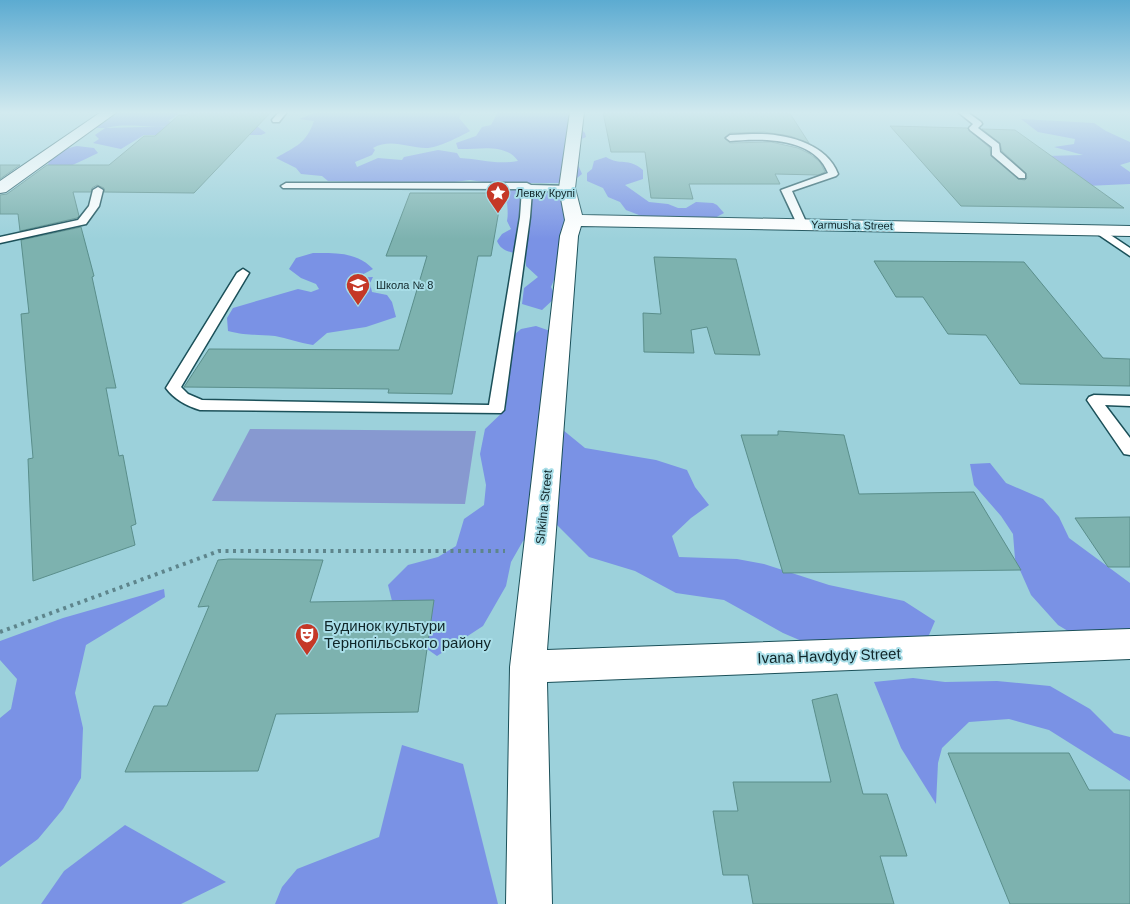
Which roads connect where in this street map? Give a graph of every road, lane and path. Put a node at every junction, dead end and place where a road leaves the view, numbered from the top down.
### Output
1 (49, 154) edge
2 (572, 154) edge
3 (819, 154) edge
4 (996, 154) edge
5 (1022, 176) dead end
6 (286, 186) dead end
7 (0, 188) edge
8 (527, 188) junction
9 (567, 188) junction
10 (98, 190) dead end
11 (574, 220) junction
12 (802, 224) junction
13 (1100, 231) junction
14 (1130, 231) edge
15 (0, 240) edge
16 (1130, 253) edge
17 (243, 273) dead end
18 (1130, 401) edge
19 (1130, 450) edge
20 (540, 551) junction
21 (0, 632) edge
22 (1130, 644) edge
23 (528, 668) junction
24 (529, 904) edge

1 - 7 street
2 - 9 street, Shkilna Street
3 - 12 lane
4 - 5 lane
6 - 8 lane
8 - 9 lane
8 - 17 lane
9 - 11 street, Shkilna Street
10 - 15 lane
11 - 12 street, Yarmusha Street
11 - 20 street, Shkilna Street
12 - 13 street, Yarmusha Street
13 - 14 street, Yarmusha Street
13 - 16 lane
18 - 19 lane
20 - 21 path
20 - 23 street, Shkilna Street
22 - 23 street, Ivana Havdydy Street
23 - 24 street, Shkilna Street

